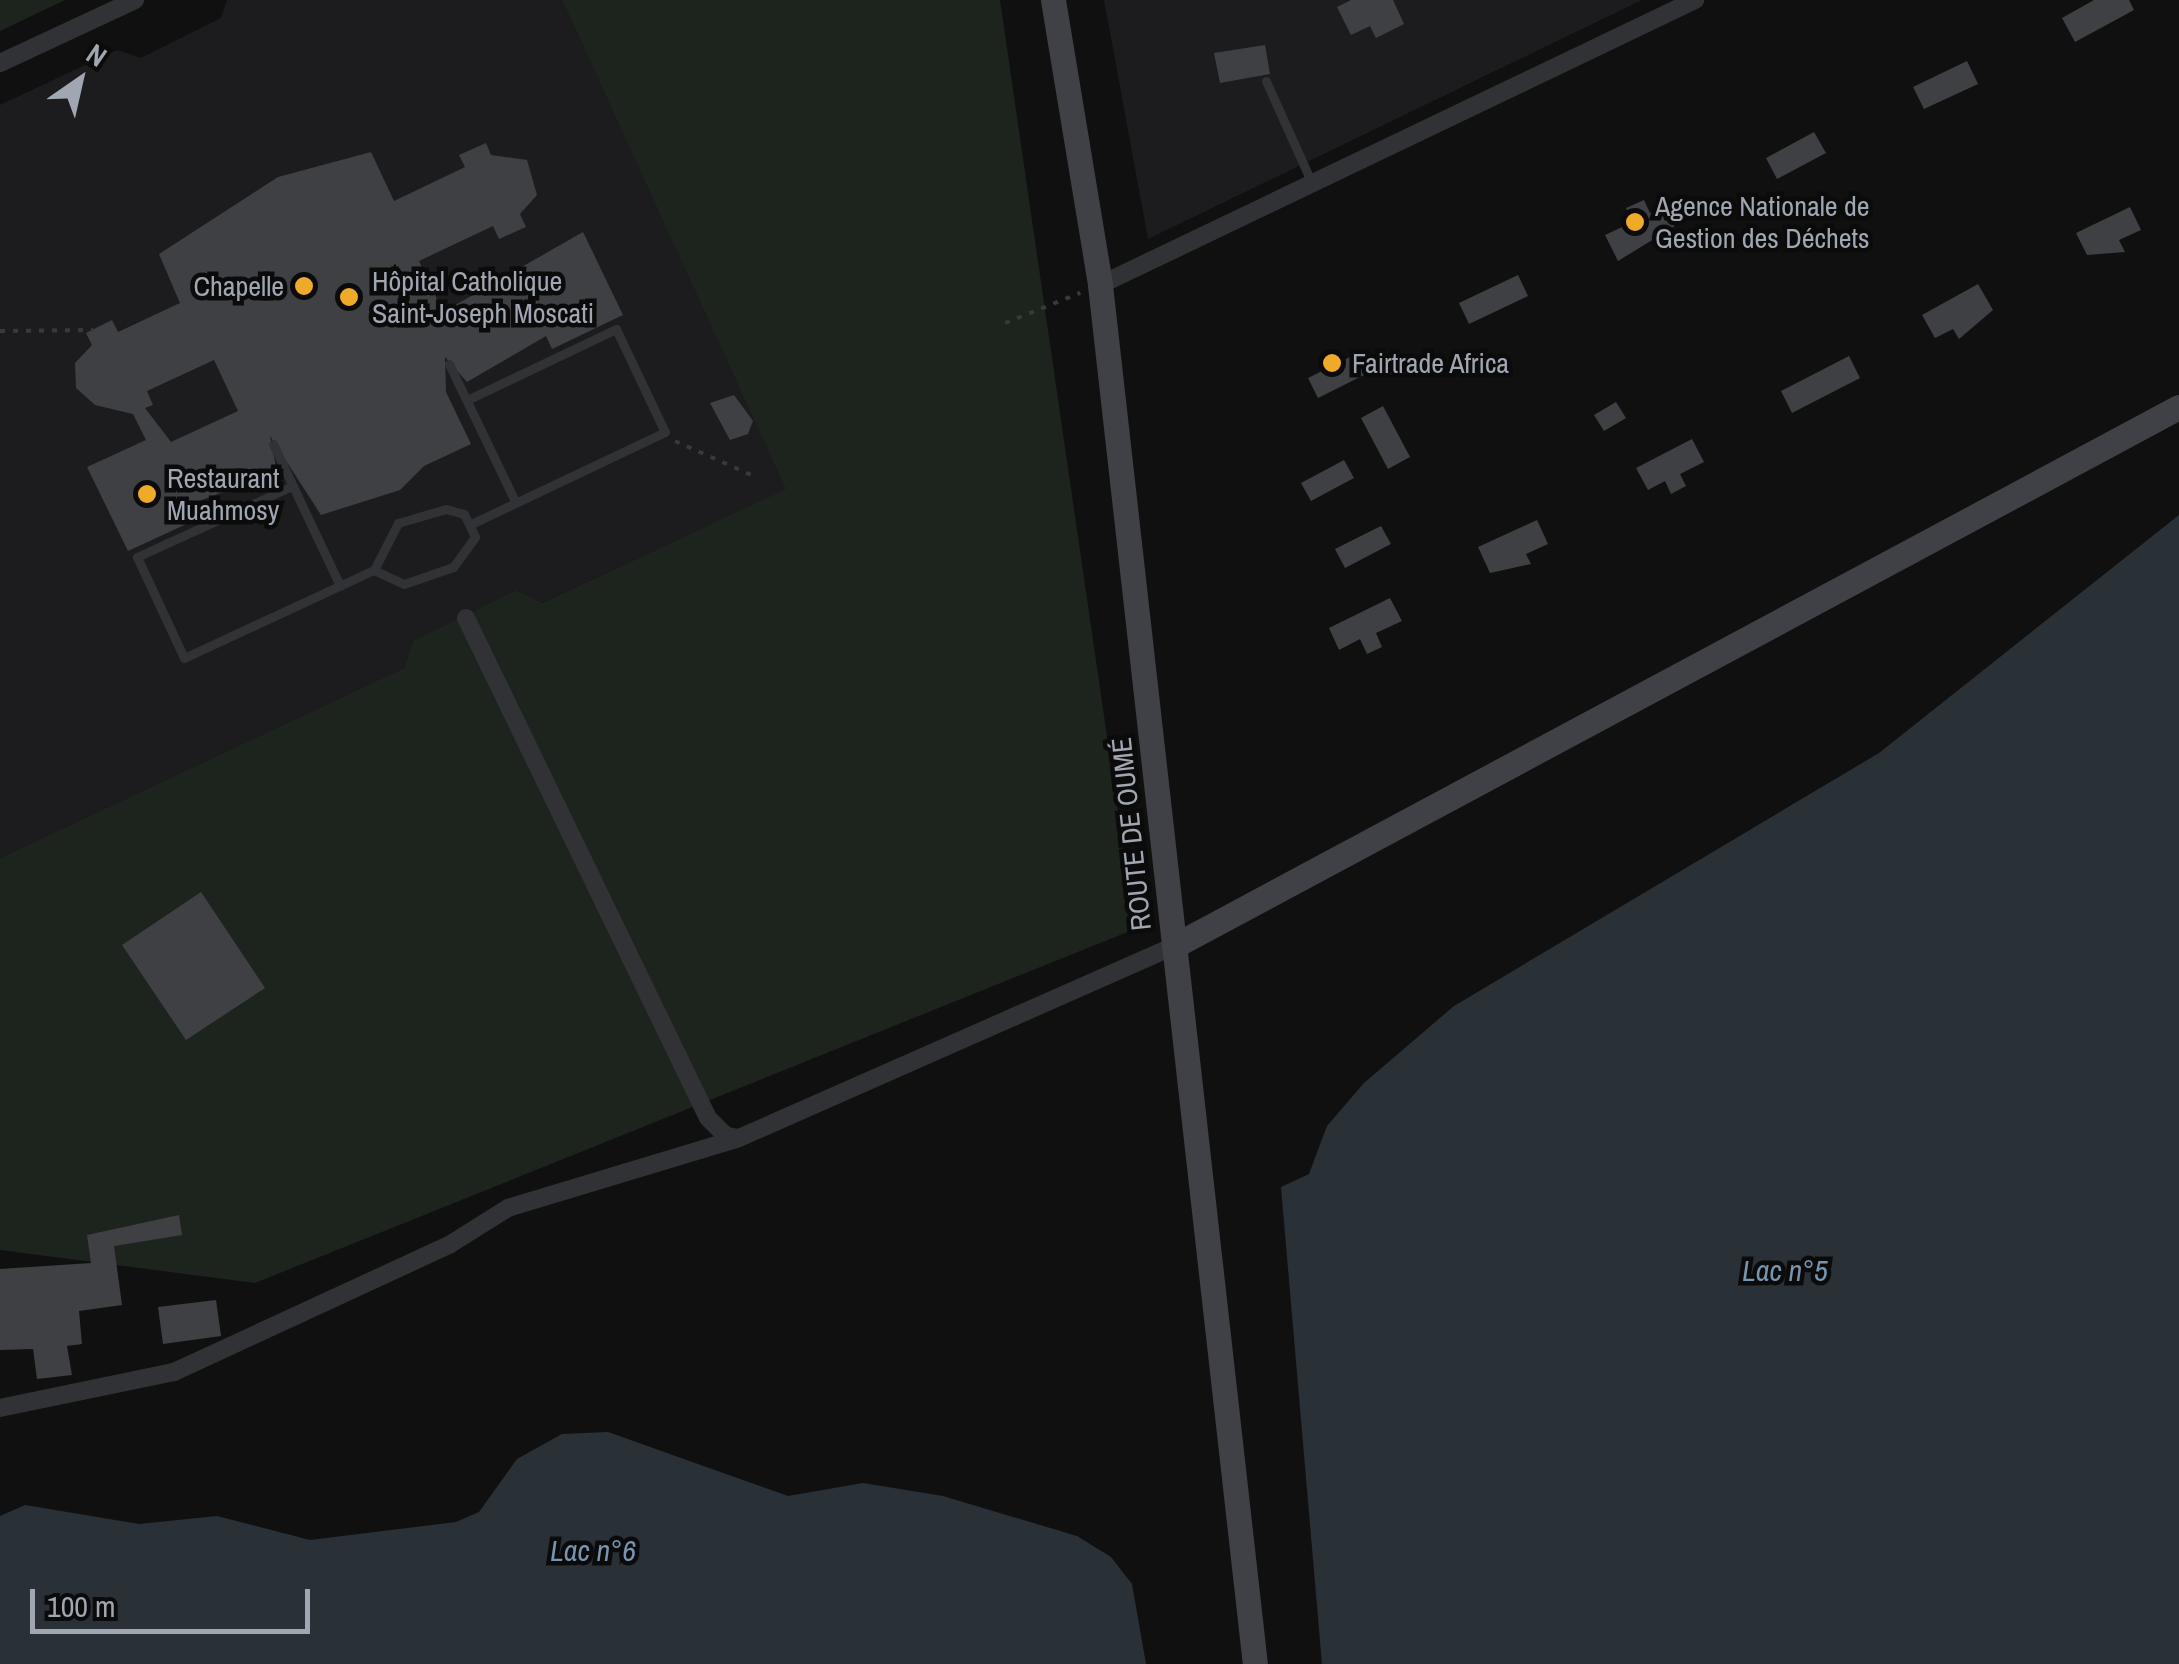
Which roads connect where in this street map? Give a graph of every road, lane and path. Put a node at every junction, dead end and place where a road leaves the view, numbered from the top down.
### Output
1 (135, 0) edge
2 (1053, 0) edge
3 (1695, 0) edge
4 (0, 63) edge
5 (1266, 82) dead end
6 (1310, 179) junction
7 (1100, 285) junction
8 (1006, 323) dead end
9 (92, 330) dead end
10 (0, 331) edge
11 (449, 364) dead end
12 (466, 400) junction
13 (2179, 407) edge
14 (660, 434) junction
15 (273, 444) dead end
16 (758, 478) dead end
17 (292, 486) junction
18 (516, 503) junction
19 (473, 523) junction
20 (374, 570) junction
21 (340, 586) junction
22 (466, 618) dead end
23 (1174, 946) junction
24 (740, 1138) junction
25 (0, 1408) edge
26 (1255, 1664) edge

1 - 4 street
2 - 7 main road, ROUTE DE OUMÉ
3 - 6 street
5 - 6 lane
6 - 7 street
7 - 8 path
7 - 23 main road, ROUTE DE OUMÉ
9 - 10 path
11 - 12 lane
12 - 14 lane
12 - 18 lane
13 - 23 main road
14 - 16 path
14 - 18 lane
15 - 17 lane
17 - 21 lane
17 - 21 lane
18 - 19 lane
19 - 20 lane
19 - 20 lane
20 - 21 lane
22 - 24 street
23 - 24 street
23 - 26 main road, ROUTE DE OUMÉ
24 - 25 street

